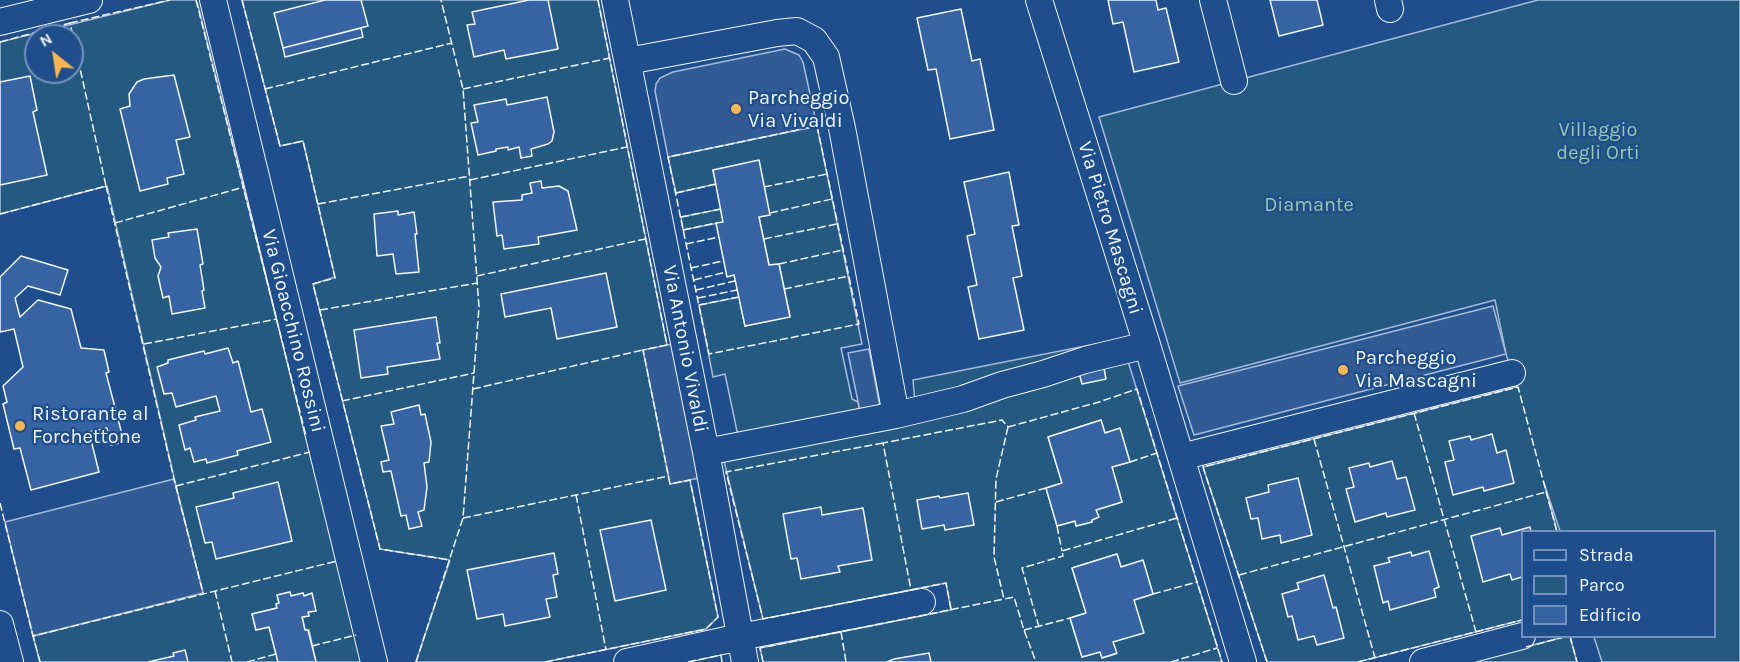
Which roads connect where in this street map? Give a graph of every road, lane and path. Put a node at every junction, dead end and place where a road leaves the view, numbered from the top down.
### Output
1 (88, 0) edge
2 (213, 0) edge
3 (615, 0) edge
4 (1039, 0) edge
5 (1214, 0) edge
6 (0, 22) edge
7 (628, 62) junction
8 (1234, 81) dead end
9 (1147, 345) junction
10 (1512, 373) dead end
11 (896, 415) junction
12 (706, 452) junction
13 (1181, 457) junction
14 (922, 602) dead end
15 (0, 624) edge
16 (1521, 636) edge
17 (743, 650) edge
18 (9, 662) edge
19 (374, 662) edge
20 (627, 662) edge
21 (1243, 662) edge
22 (1423, 662) edge

1 - 6 street
2 - 19 street, Via Gioacchino Rossini
3 - 7 street, Via Antonio Vivaldi
4 - 9 street, Via Pietro Mascagni
5 - 8 street
7 - 11 street
7 - 12 street, Via Antonio Vivaldi
9 - 11 street
9 - 13 street, Via Pietro Mascagni
10 - 13 street
11 - 12 street
12 - 17 street, Via Antonio Vivaldi
13 - 21 street, Via Pietro Mascagni
14 - 17 street
15 - 18 street
16 - 22 street
17 - 20 street

